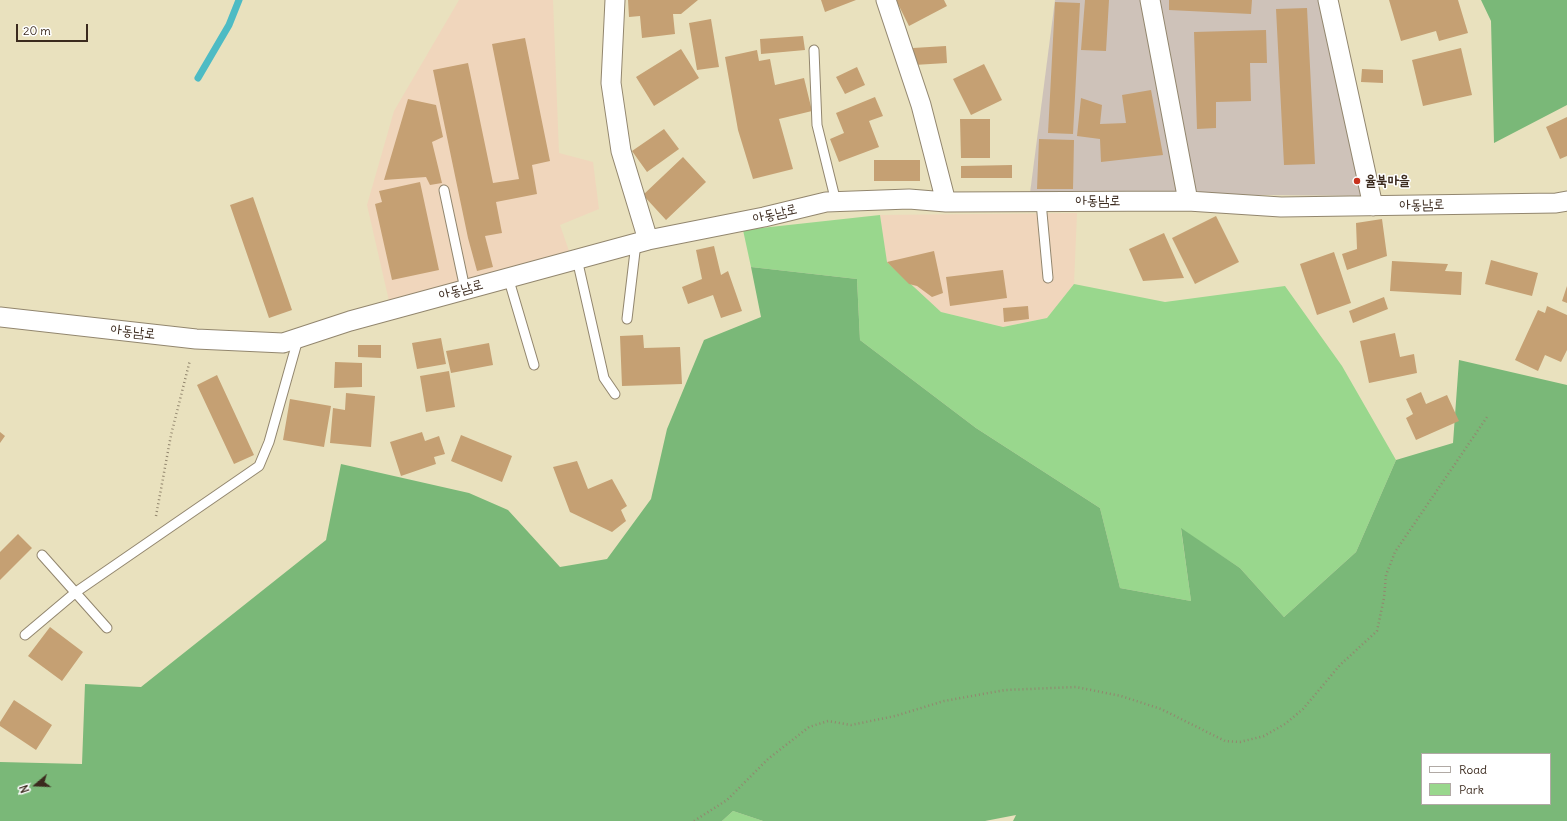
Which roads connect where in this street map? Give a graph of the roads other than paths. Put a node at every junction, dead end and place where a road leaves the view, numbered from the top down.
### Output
1 (615, 0) edge
2 (886, 0) edge
3 (1150, 0) edge
4 (1328, 0) edge
5 (814, 50) dead end
6 (444, 190) dead end
7 (1188, 201) junction
8 (1567, 201) edge
9 (836, 202) junction
10 (946, 202) junction
11 (1041, 202) junction
12 (1373, 206) junction
13 (642, 241) junction
14 (577, 259) junction
15 (508, 277) junction
16 (1048, 278) dead end
17 (465, 289) junction
18 (0, 317) edge
19 (627, 319) dead end
20 (298, 339) junction
21 (534, 365) dead end
22 (615, 394) dead end
23 (42, 555) dead end
24 (76, 592) junction
25 (107, 628) dead end
26 (25, 635) dead end

1 - 13 street
2 - 10 street
3 - 7 street
4 - 12 street
5 - 9 lane
6 - 17 lane
7 - 11 street, 아동남로
7 - 12 street, 아동남로
8 - 12 street, 아동남로
9 - 10 street, 아동남로
9 - 13 street, 아동남로
10 - 11 street, 아동남로
11 - 16 lane
13 - 14 street, 아동남로
13 - 19 lane
14 - 15 street, 아동남로
14 - 22 lane
15 - 17 street, 아동남로
15 - 21 lane
17 - 20 street, 아동남로
18 - 20 street, 아동남로
20 - 24 lane
23 - 24 lane
24 - 25 lane
24 - 26 lane

